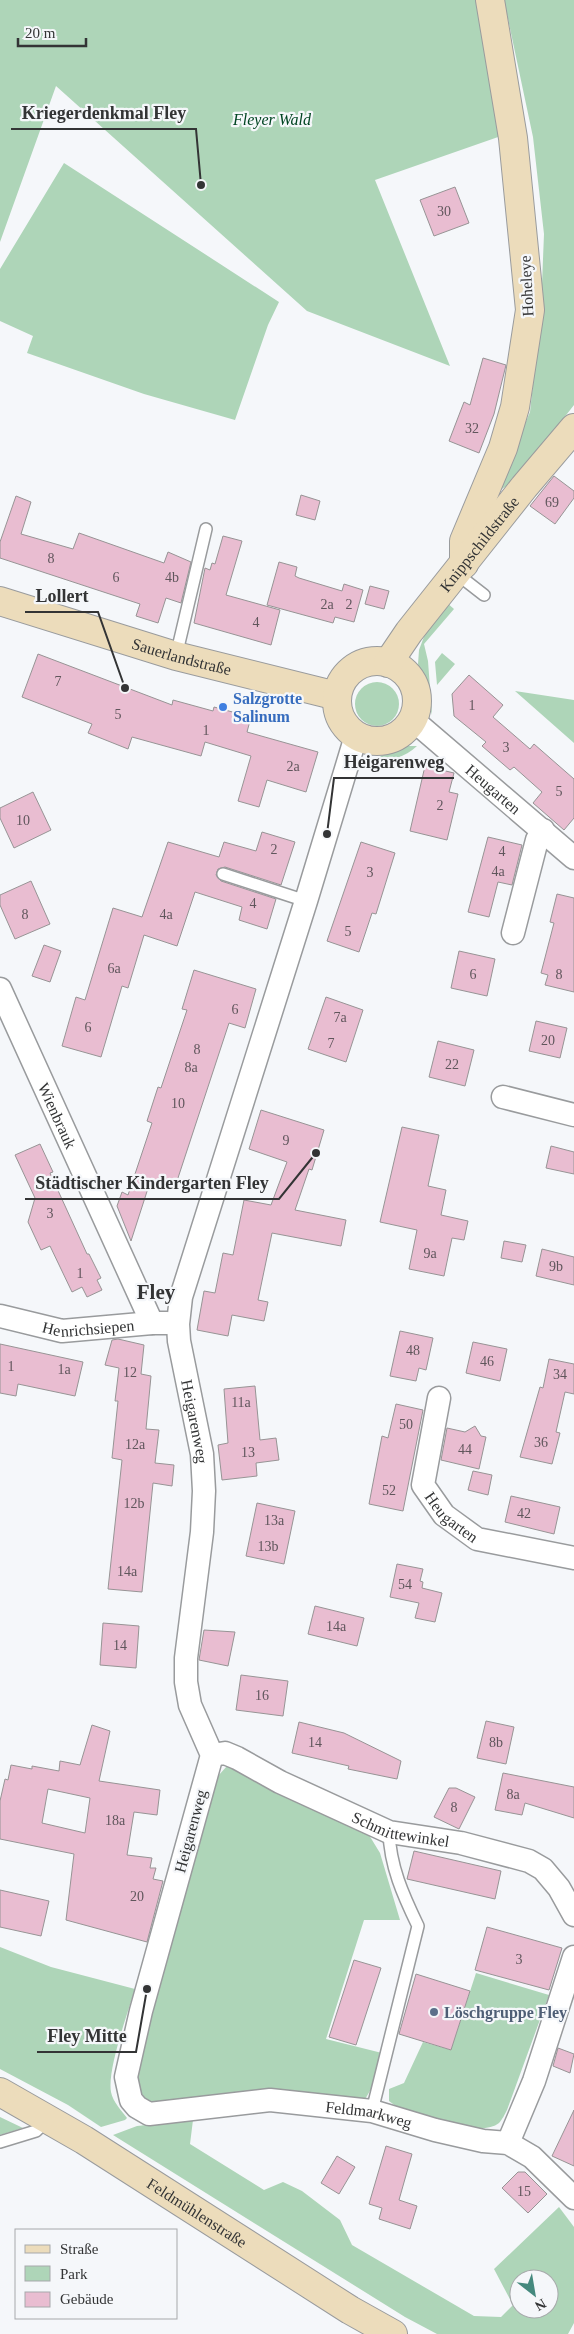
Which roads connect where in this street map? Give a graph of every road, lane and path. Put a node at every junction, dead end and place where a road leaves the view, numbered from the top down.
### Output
1 (490, 0) edge
2 (574, 428) edge
3 (206, 530) dead end
4 (461, 569) junction
5 (484, 595) dead end
6 (0, 601) edge
7 (176, 656) junction
8 (388, 663) junction
9 (337, 696) junction
10 (413, 720) junction
11 (356, 736) junction
12 (543, 830) junction
13 (574, 858) edge
14 (223, 874) dead end
15 (306, 901) junction
16 (513, 933) dead end
17 (0, 989) edge
18 (503, 1097) dead end
19 (574, 1115) edge
20 (0, 1316) edge
21 (152, 1323) junction
22 (178, 1324) junction
23 (439, 1398) dead end
24 (574, 1558) edge
25 (212, 1755) junction
26 (389, 1832) junction
27 (574, 1915) edge
28 (574, 1957) edge
29 (0, 2092) edge
30 (143, 2111) joint
31 (372, 2111) junction
32 (48, 2119) junction
33 (0, 2142) edge
34 (508, 2144) junction
35 (574, 2198) edge
36 (393, 2334) edge

1 - 4 street, Hoheleye
2 - 4 street, Knippschildstraße
3 - 7 lane
4 - 5 lane
4 - 8 street, Knippschildstraße
6 - 7 street, Sauerlandstraße
7 - 9 street, Sauerlandstraße
8 - 9 street
8 - 10 street
9 - 11 street
10 - 11 street
10 - 12 street, Heugarten
11 - 15 street, Heigarenweg
12 - 13 street, Heugarten
12 - 16 street
14 - 15 lane
15 - 22 street, Heigarenweg
17 - 21 street, Wienbrauk
18 - 19 street
20 - 21 street, Henrichsiepen
21 - 22 street, Henrichsiepen
22 - 25 street, Heigarenweg
23 - 24 street, Heugarten
25 - 26 street, Schmittewinkel
25 - 30 street, Heigarenweg
26 - 27 street, Schmittewinkel
26 - 31 lane
28 - 34 street
29 - 32 street, Feldmühlenstraße
30 - 31 street, Feldmarkweg
31 - 34 street, Feldmarkweg
32 - 33 lane
32 - 36 street, Feldmühlenstraße
34 - 35 street, Feldmarkweg

